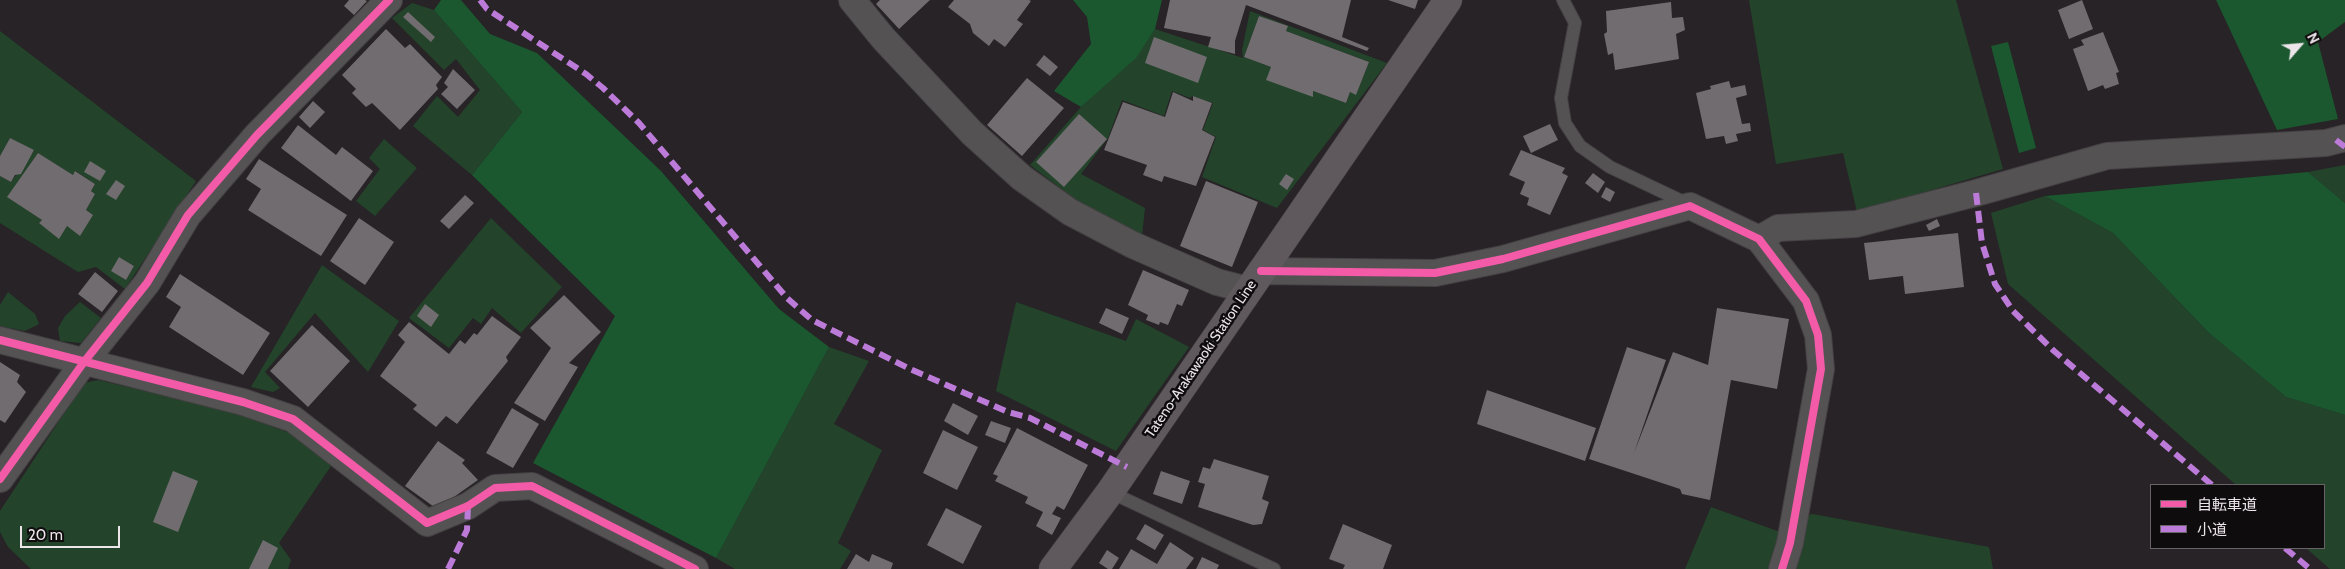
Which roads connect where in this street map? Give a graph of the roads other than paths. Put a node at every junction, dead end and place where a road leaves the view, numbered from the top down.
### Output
1 (389, 0) edge
2 (852, 0) edge
3 (1448, 0) edge
4 (1563, 0) edge
5 (2345, 138) edge
6 (1690, 206) junction
7 (1759, 239) junction
8 (1255, 281) junction
9 (0, 340) edge
10 (84, 362) junction
11 (0, 479) edge
12 (1110, 492) junction
13 (695, 569) edge
14 (1053, 569) edge
15 (1274, 569) edge
16 (1782, 569) edge

1 - 10 street
2 - 8 street
3 - 8 main road, Tateno-Arakawaoki Station Line
4 - 6 lane
5 - 7 street
6 - 7 street
6 - 8 street
7 - 16 street
8 - 12 main road, Tateno-Arakawaoki Station Line
9 - 10 street
10 - 11 street
10 - 13 street
12 - 14 main road, Tateno-Arakawaoki Station Line
12 - 15 lane

